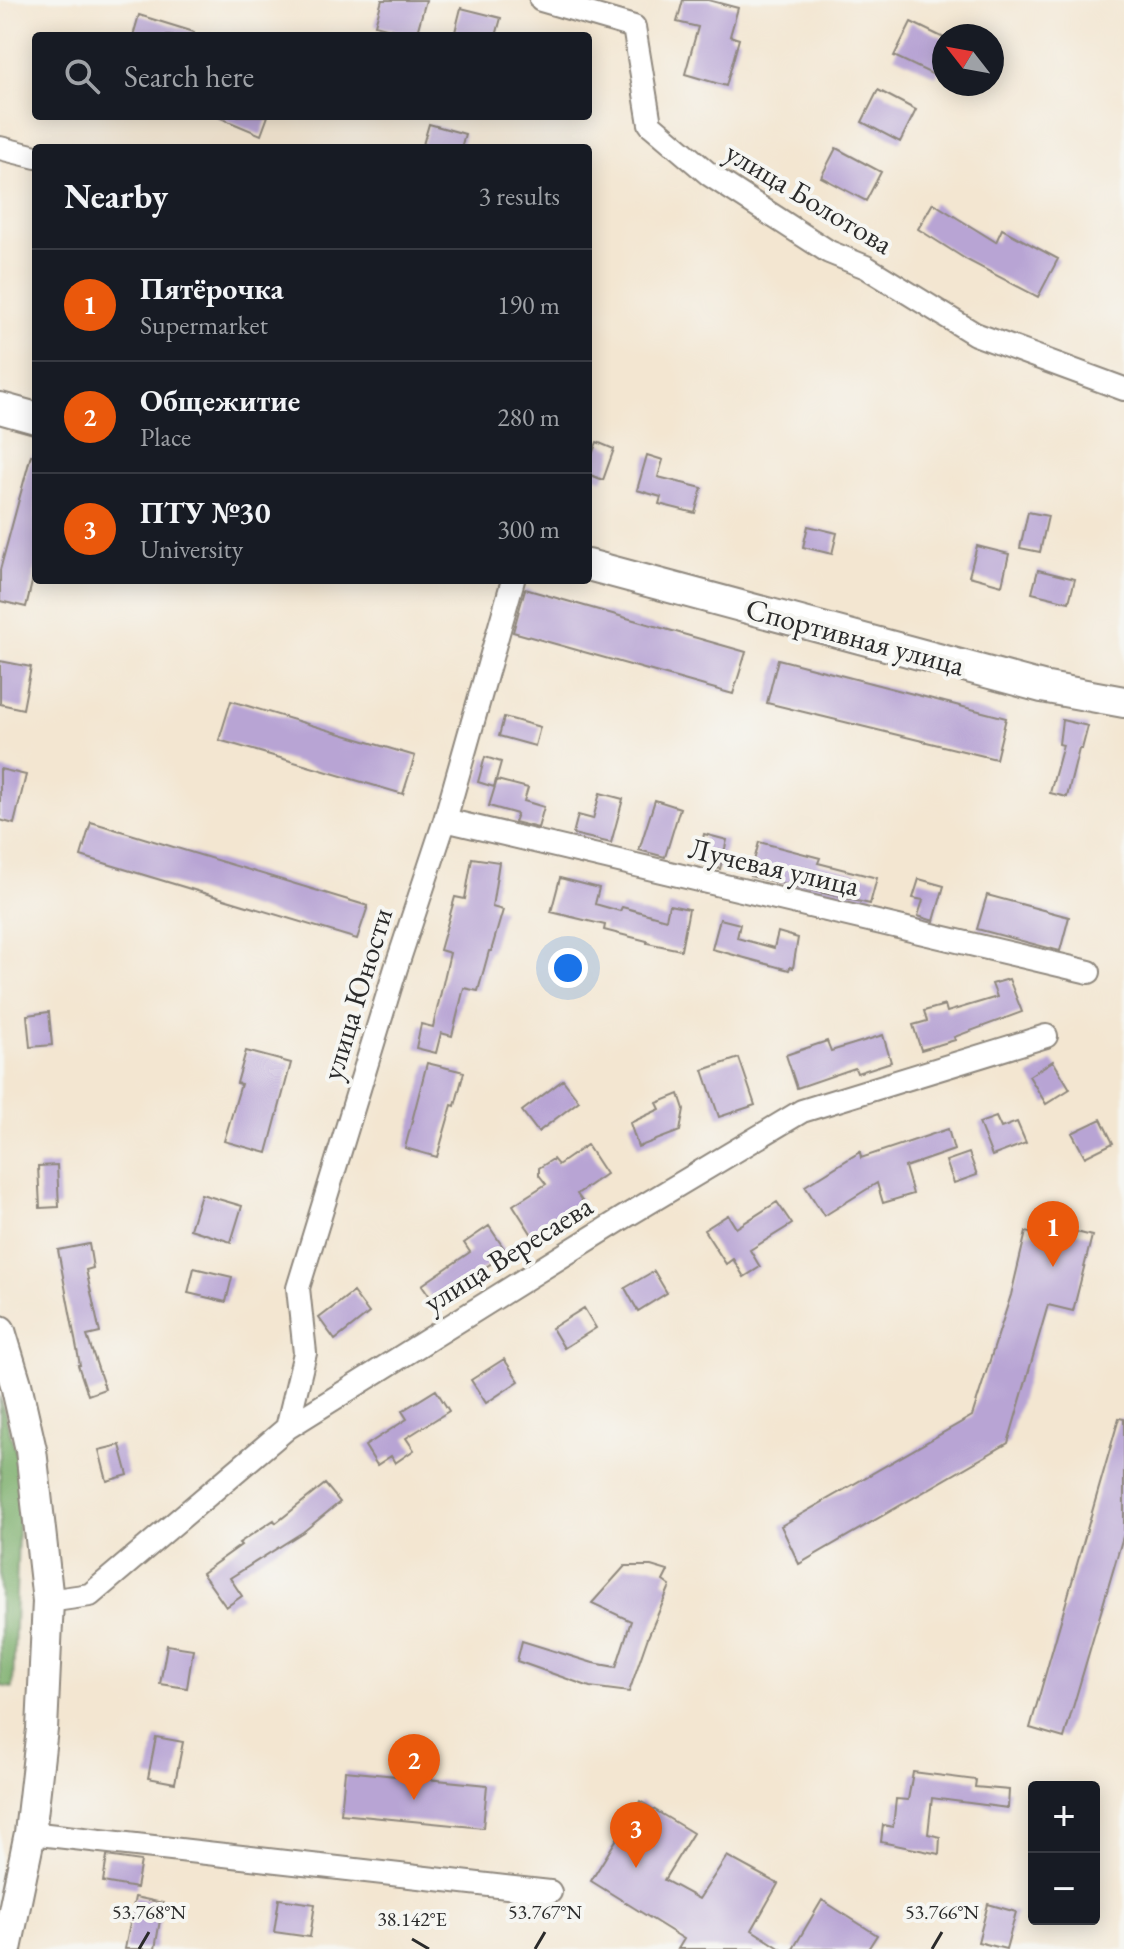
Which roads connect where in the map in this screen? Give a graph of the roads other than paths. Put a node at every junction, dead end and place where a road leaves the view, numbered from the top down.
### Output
1 (541, 0) edge
2 (0, 148) edge
3 (32, 156) edge
4 (1124, 389) edge
5 (0, 408) edge
6 (32, 417) edge
7 (592, 566) edge
8 (512, 584) edge
9 (1124, 702) edge
10 (445, 820) junction
11 (1089, 972) dead end
12 (1046, 1036) dead end
13 (0, 1331) edge
14 (287, 1428) junction
15 (48, 1601) junction
16 (30, 1833) junction
17 (550, 1892) dead end
18 (6, 1949) edge

1 - 4 street, улица Болотова
2 - 3 street
5 - 6 main road
7 - 9 main road, Спортивная улица
8 - 10 street, улица Юности
10 - 11 street, Лучевая улица
10 - 14 street, улица Юности
12 - 14 street, улица Вересаева
13 - 15 main road
14 - 15 street, улица Вересаева
15 - 16 main road
16 - 17 street
16 - 18 main road

